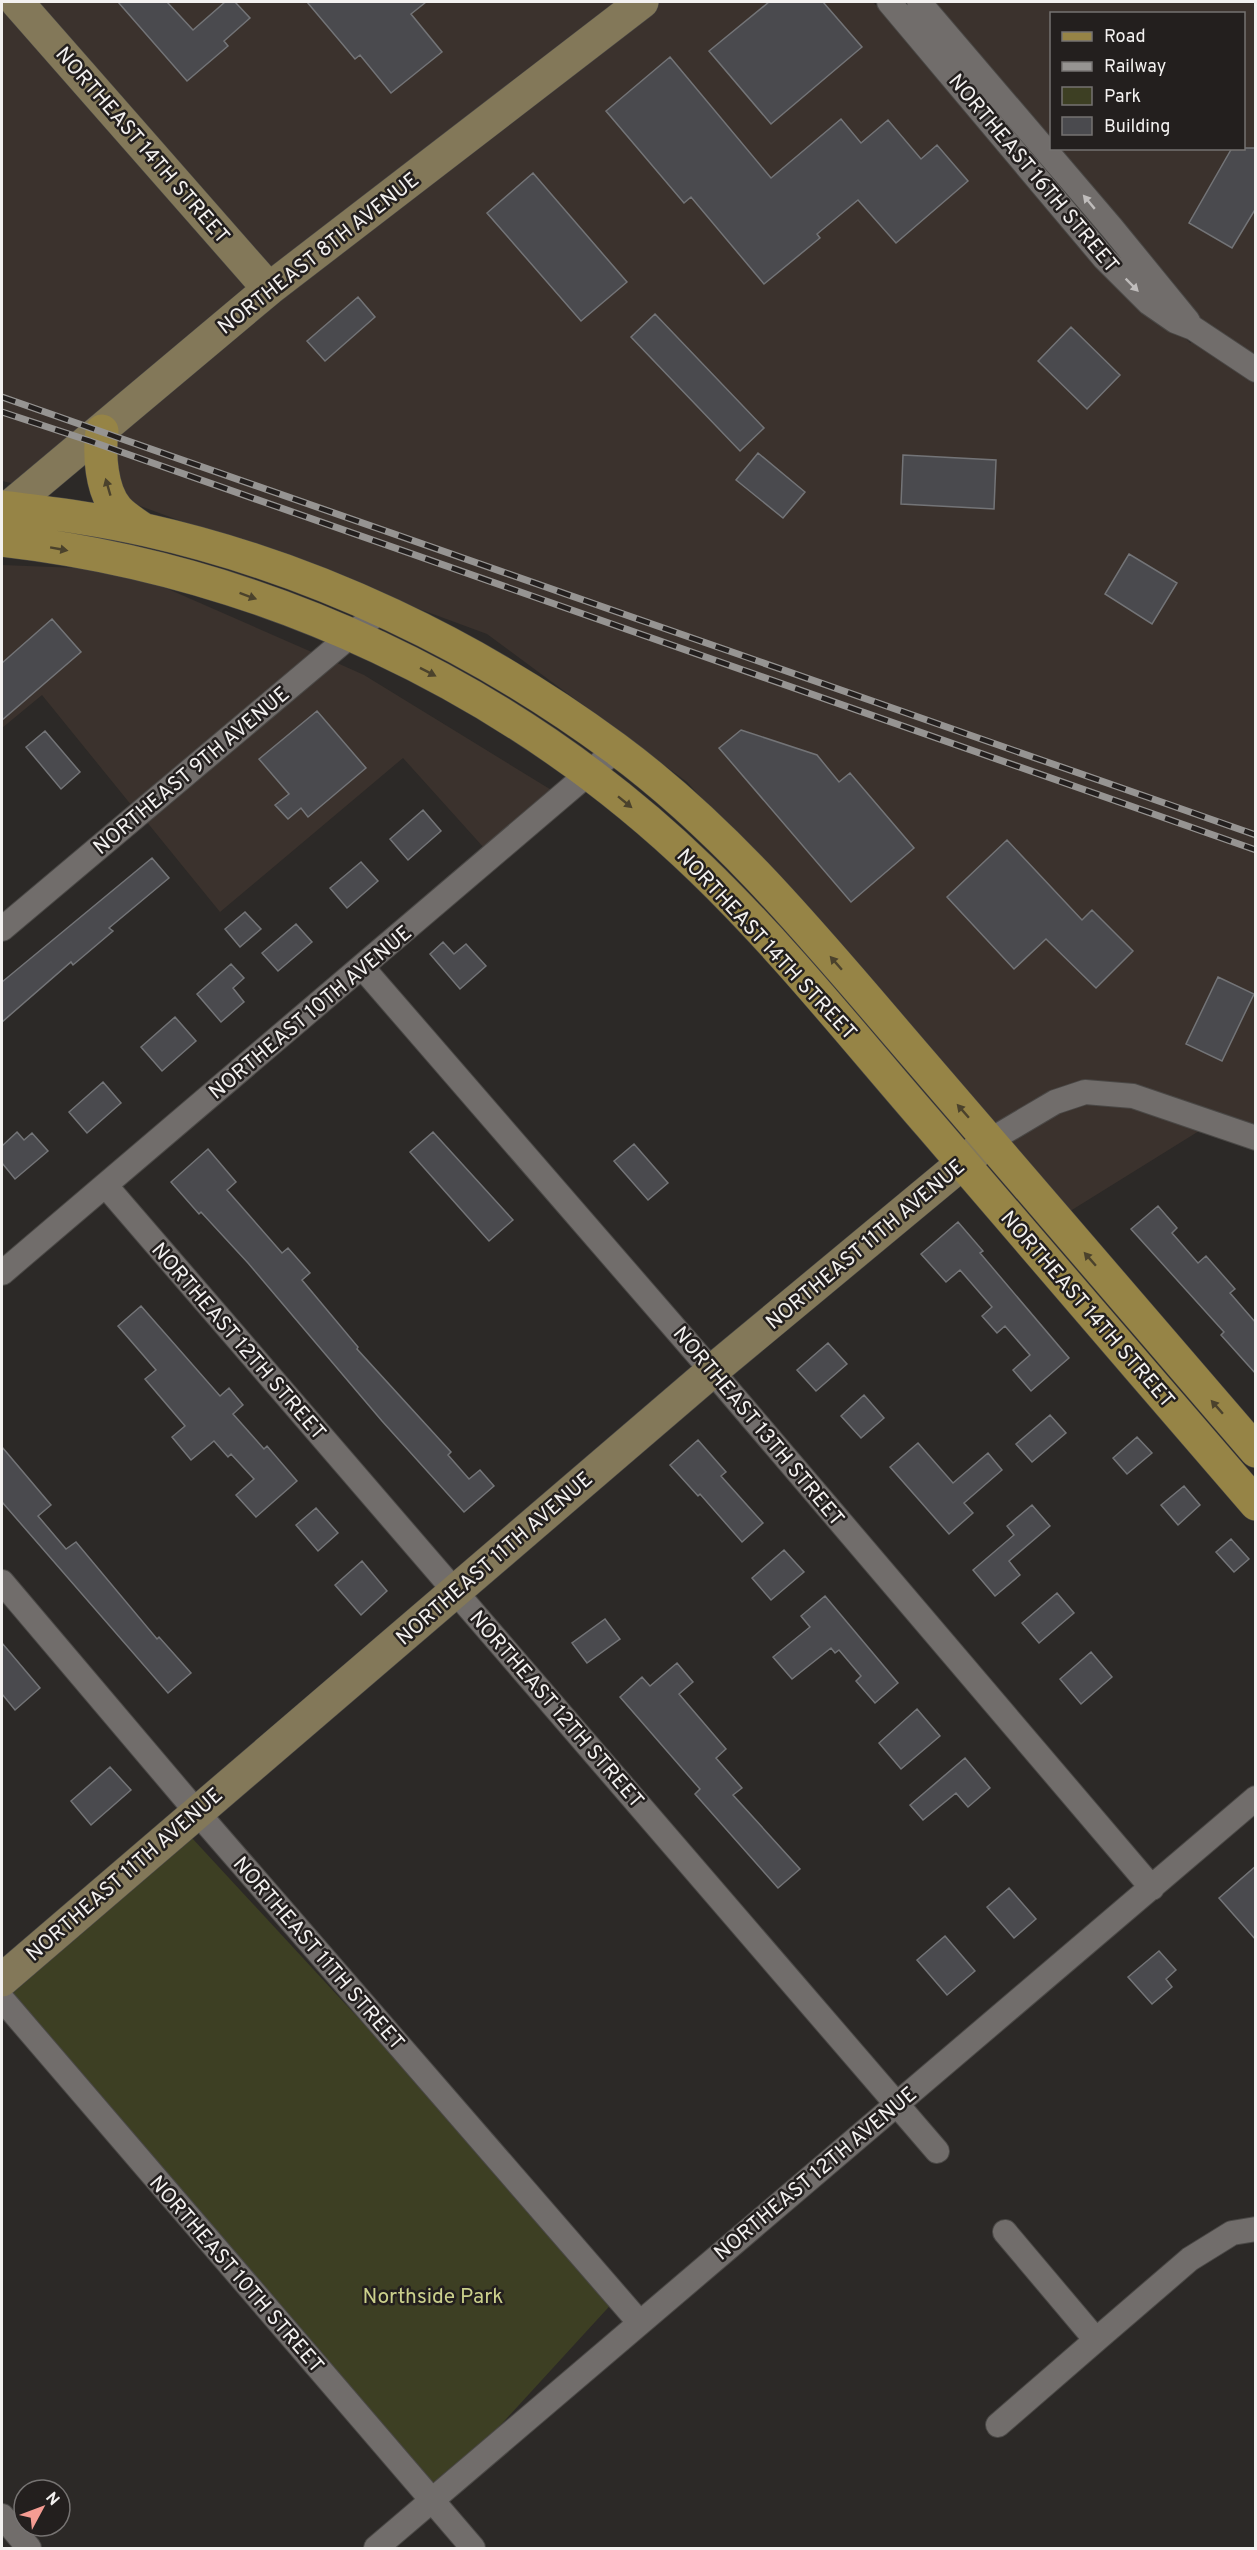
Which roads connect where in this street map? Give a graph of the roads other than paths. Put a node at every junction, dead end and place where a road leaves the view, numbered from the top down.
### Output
1 (17, 2) edge
2 (642, 2) edge
3 (889, 2) edge
4 (919, 2) edge
5 (938, 41) junction
6 (1053, 159) junction
7 (1035, 174) junction
8 (1112, 228) junction
9 (1093, 244) junction
10 (269, 289) junction
11 (1193, 328) junction
12 (1256, 370) edge
13 (102, 431) junction
14 (4, 510) edge
15 (143, 529) junction
16 (2, 540) edge
17 (381, 610) junction
18 (351, 635) junction
19 (617, 749) junction
20 (589, 773) junction
21 (2, 929) edge
22 (362, 967) junction
23 (1256, 1138) edge
24 (989, 1141) junction
25 (963, 1163) junction
26 (106, 1186) junction
27 (2, 1273) edge
28 (712, 1371) junction
29 (1256, 1451) edge
30 (1256, 1504) edge
31 (2, 1582) edge
32 (455, 1591) junction
33 (1256, 1798) edge
34 (196, 1811) junction
35 (1152, 1888) junction
36 (2, 1980) edge
37 (2, 1999) edge
38 (896, 2103) junction
39 (937, 2151) dead end
40 (1256, 2229) edge
41 (1005, 2232) dead end
42 (639, 2322) junction
43 (1096, 2340) junction
44 (998, 2425) dead end
45 (431, 2501) junction
46 (2, 2516) edge
47 (29, 2548) edge
48 (375, 2548) edge
49 (473, 2548) edge

1 - 10 street, NORTHEAST 14TH STREET
2 - 10 street, NORTHEAST 8TH AVENUE
3 - 5 street, NORTHEAST 16TH STREET
4 - 5 street, NORTHEAST 16TH STREET
5 - 6 street, NORTHEAST 16TH STREET
5 - 7 street, NORTHEAST 16TH STREET
6 - 7 street
8 -> 6 street, NORTHEAST 16TH STREET
7 - 9 street, NORTHEAST 16TH STREET
8 - 9 street
8 - 11 street, NORTHEAST 16TH STREET
9 -> 11 street, NORTHEAST 16TH STREET
10 - 13 street, NORTHEAST 8TH AVENUE
11 - 12 street, NORTHEAST 16TH STREET
13 - 14 street, NORTHEAST 8TH AVENUE
15 -> 13 main road
14 - 15 main road, NORTHEAST 14TH STREET
15 - 17 main road, NORTHEAST 14TH STREET
16 -> 18 main road, NORTHEAST 14TH STREET
17 - 18 street, NORTHEAST 9TH AVENUE
17 - 19 main road, NORTHEAST 14TH STREET
18 -> 20 main road, NORTHEAST 14TH STREET
18 - 21 street, NORTHEAST 9TH AVENUE
19 - 20 street, NORTHEAST 10TH AVENUE
24 -> 19 main road, NORTHEAST 14TH STREET
20 - 22 street, NORTHEAST 10TH AVENUE
20 -> 25 main road, NORTHEAST 14TH STREET
22 - 26 street, NORTHEAST 10TH AVENUE
22 - 28 street, NORTHEAST 13TH STREET
23 - 24 street
24 - 25 street, NORTHEAST 11TH AVENUE
29 -> 24 main road, NORTHEAST 14TH STREET
25 - 28 street, NORTHEAST 11TH AVENUE
25 - 30 main road, NORTHEAST 14TH STREET
26 - 27 street, NORTHEAST 10TH AVENUE
26 - 32 street, NORTHEAST 12TH STREET
28 - 32 street, NORTHEAST 11TH AVENUE
28 - 35 street, NORTHEAST 13TH STREET
31 - 34 street, NORTHEAST 11TH STREET
32 - 34 street, NORTHEAST 11TH AVENUE
32 - 38 street, NORTHEAST 12TH STREET
33 - 35 street, NORTHEAST 12TH AVENUE
34 - 36 street, NORTHEAST 11TH AVENUE
34 - 42 street, NORTHEAST 11TH STREET
35 - 38 street, NORTHEAST 12TH AVENUE
37 - 45 street, NORTHEAST 10TH STREET
38 - 39 street, NORTHEAST 12TH STREET
38 - 42 street, NORTHEAST 12TH AVENUE
40 - 43 street
41 - 43 street
42 - 45 street, NORTHEAST 12TH AVENUE
43 - 44 street
45 - 48 street, NORTHEAST 12TH AVENUE
45 - 49 street, NORTHEAST 10TH STREET
46 - 47 street

